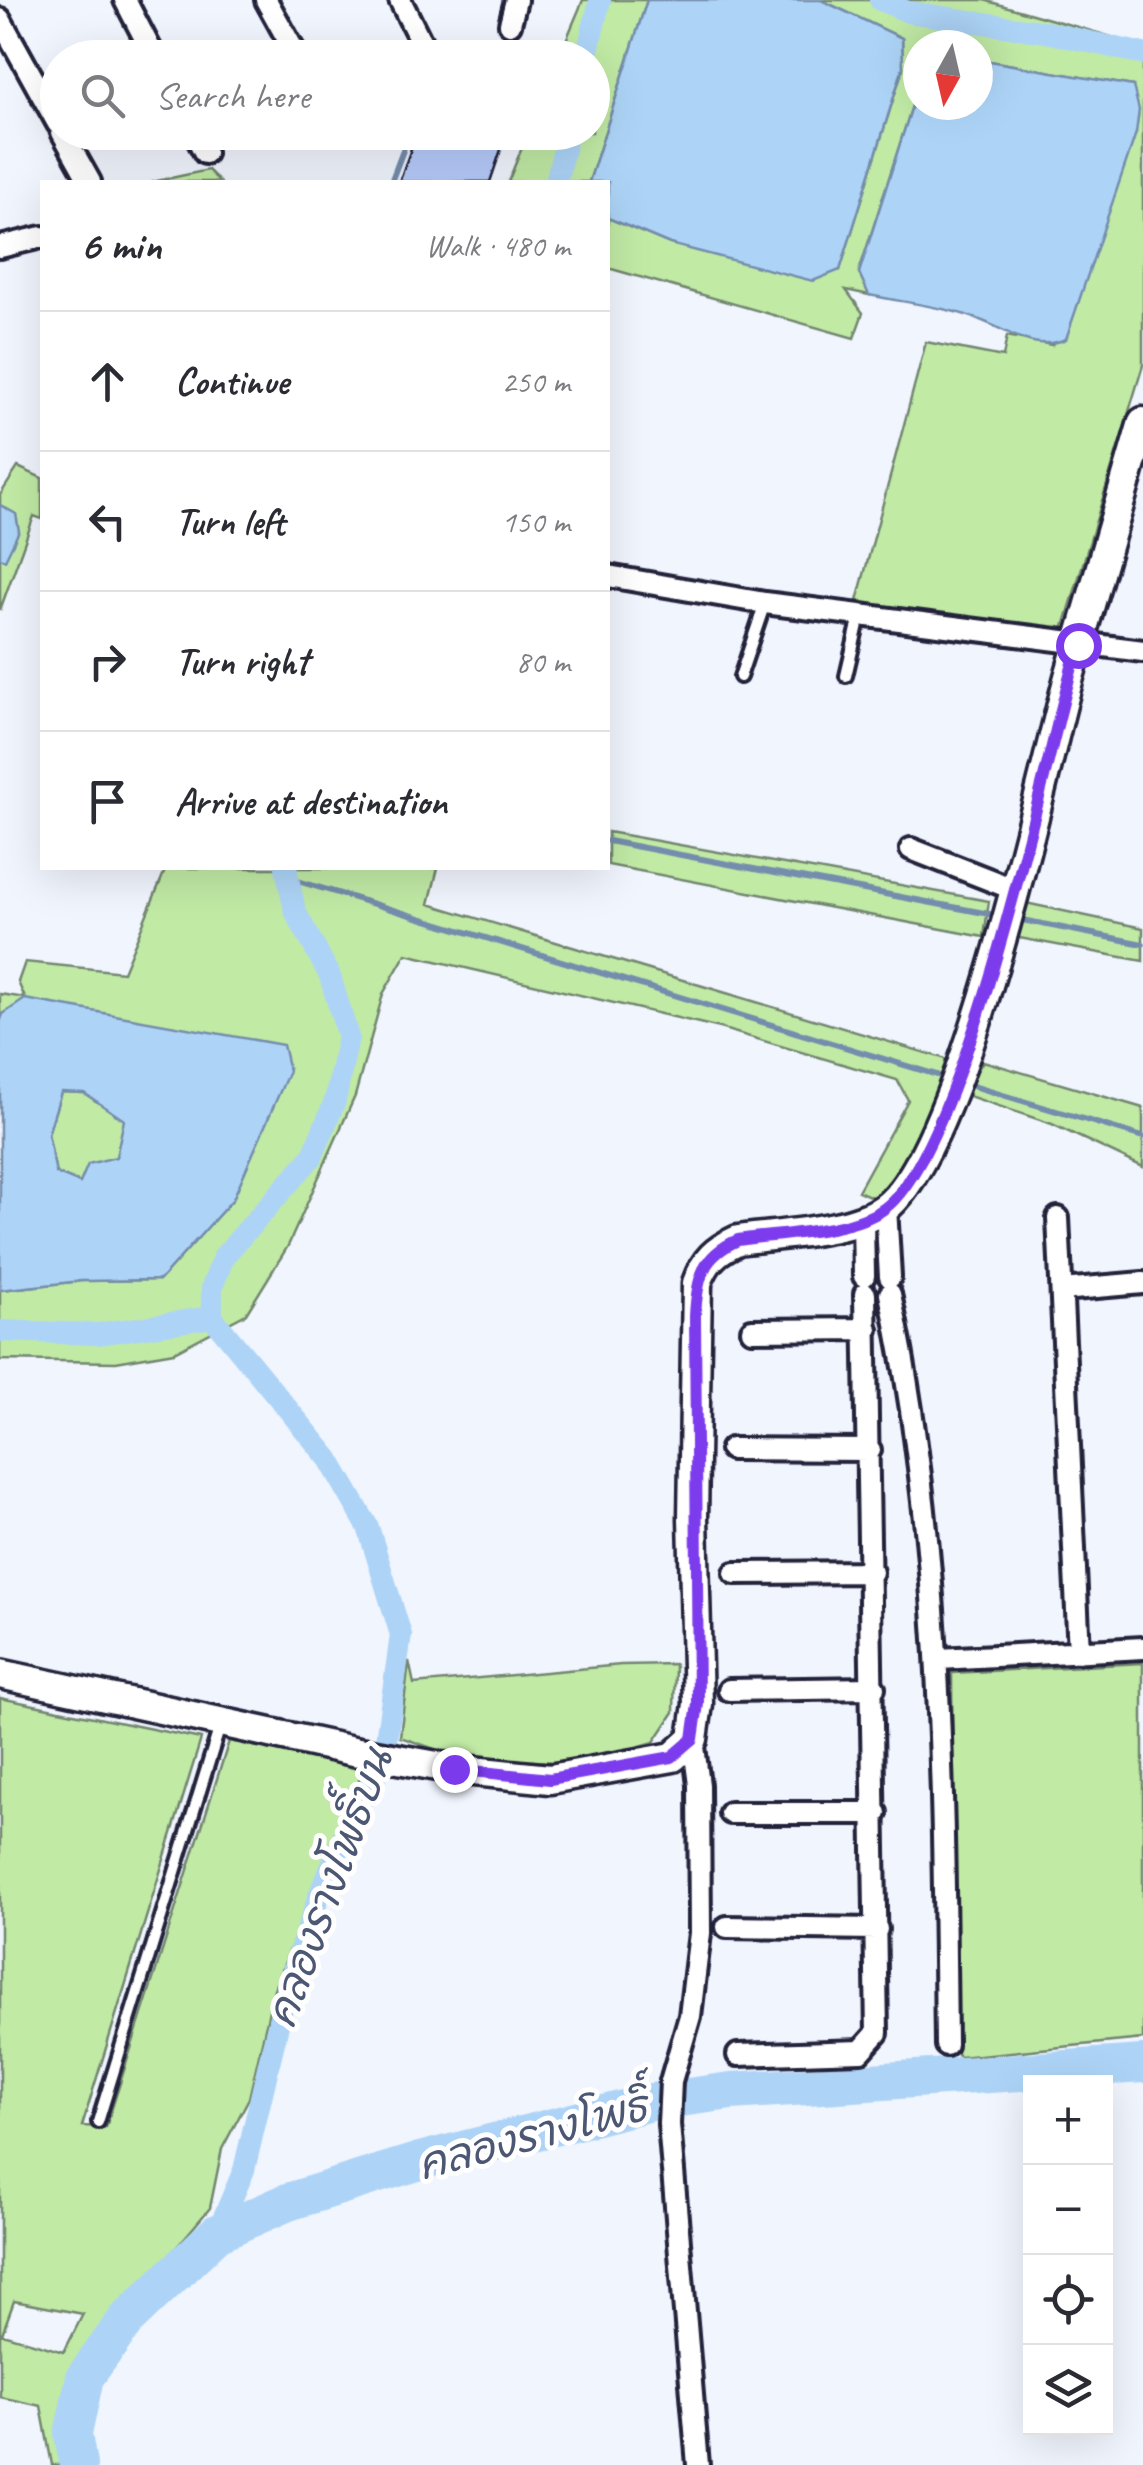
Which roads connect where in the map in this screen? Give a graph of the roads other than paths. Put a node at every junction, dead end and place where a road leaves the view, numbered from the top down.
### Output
1 (125, 0) edge
2 (266, 0) edge
3 (400, 0) edge
4 (516, 0) edge
5 (0, 19) edge
6 (510, 24) dead end
7 (146, 40) edge
8 (288, 40) edge
9 (420, 40) edge
10 (40, 91) edge
11 (72, 150) edge
12 (203, 150) edge
13 (205, 153) dead end
14 (89, 180) edge
15 (40, 237) edge
16 (0, 247) edge
17 (1143, 422) edge
18 (610, 576) edge
19 (766, 604) junction
20 (860, 614) junction
21 (1078, 645) junction
22 (1143, 651) edge
23 (846, 676) dead end
24 (740, 677) dead end
25 (910, 849) dead end
26 (1006, 912) junction
27 (875, 1214) junction
28 (1058, 1218) dead end
29 (1143, 1283) edge
30 (1062, 1290) junction
31 (891, 1294) junction
32 (866, 1302) junction
33 (752, 1330) dead end
34 (732, 1449) dead end
35 (870, 1450) junction
36 (872, 1572) junction
37 (735, 1573) dead end
38 (1143, 1648) edge
39 (1079, 1652) junction
40 (939, 1658) junction
41 (0, 1674) edge
42 (874, 1688) junction
43 (729, 1690) dead end
44 (221, 1722) junction
45 (693, 1739) junction
46 (730, 1813) dead end
47 (876, 1813) junction
48 (727, 1927) dead end
49 (877, 1929) junction
50 (946, 2045) dead end
51 (738, 2055) dead end
52 (98, 2122) dead end
53 (698, 2465) edge

1 - 7 street
2 - 8 street
3 - 9 street
4 - 6 street
5 - 10 street
11 - 14 street
12 - 13 street
15 - 16 street
17 - 21 street
18 - 19 street
19 - 20 street
19 - 24 lane
20 - 21 street
20 - 23 lane
21 - 22 street
21 - 26 street
25 - 26 street
26 - 27 street
27 - 31 street
27 - 32 street
27 - 45 street
28 - 30 street
29 - 30 street
30 - 39 street
31 - 32 street
31 - 40 street
32 - 33 street
32 - 35 street
34 - 35 street
35 - 36 street
36 - 37 street
36 - 42 street
38 - 39 street
39 - 40 street
40 - 50 street
41 - 44 street
42 - 43 street
42 - 47 street
44 - 45 street
44 - 52 lane
45 - 53 street
46 - 47 street
47 - 49 street
48 - 49 street
49 - 51 street

